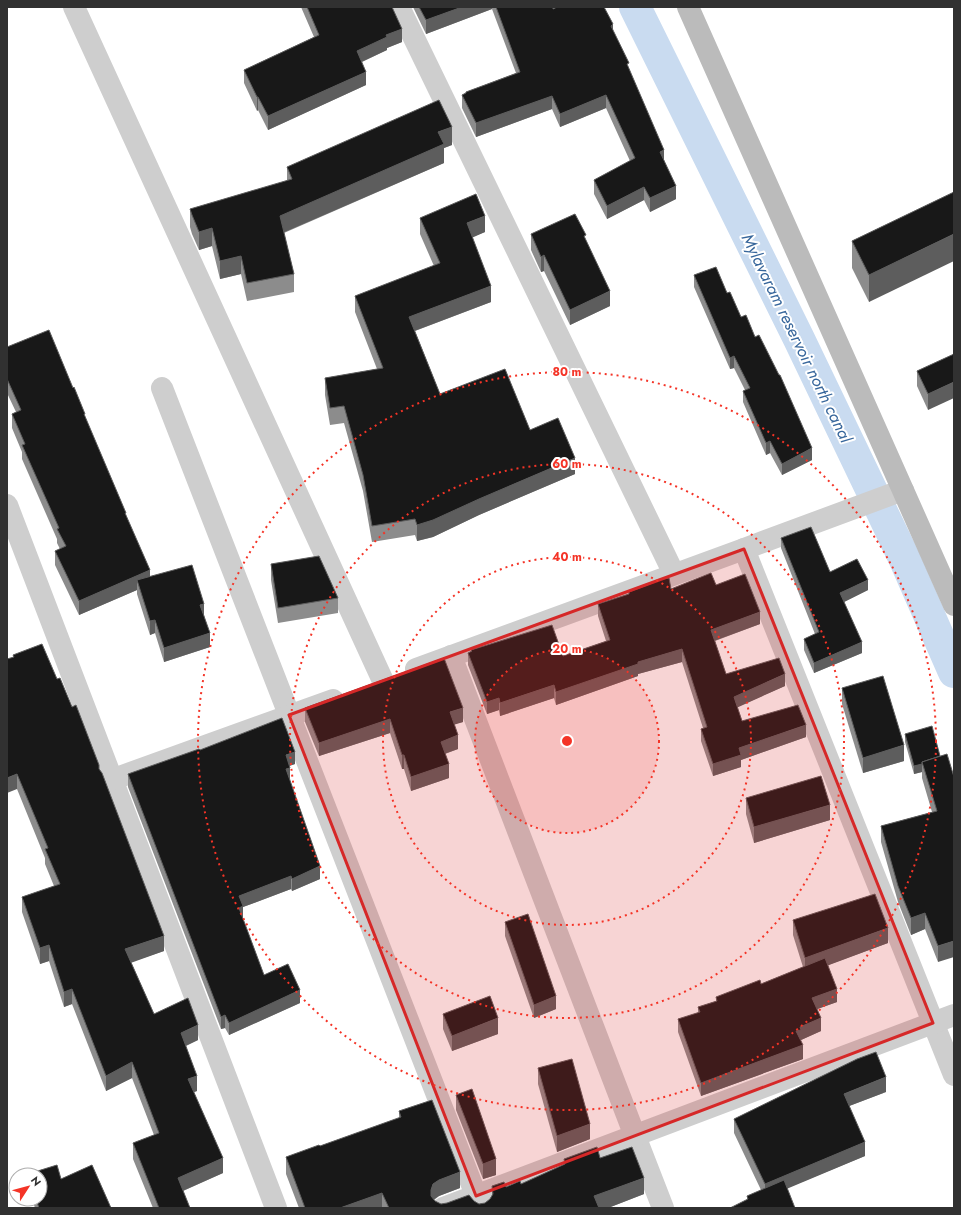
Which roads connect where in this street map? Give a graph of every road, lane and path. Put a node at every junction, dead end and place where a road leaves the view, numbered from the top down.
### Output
1 (74, 7) edge
2 (399, 7) edge
3 (688, 7) edge
4 (162, 388) dead end
5 (903, 490) junction
6 (7, 505) edge
7 (744, 549) junction
8 (674, 574) junction
9 (954, 605) edge
10 (451, 656) junction
11 (368, 687) junction
12 (289, 715) junction
13 (111, 780) junction
14 (954, 1015) edge
15 (933, 1023) junction
16 (954, 1075) edge
17 (634, 1136) junction
18 (478, 1202) edge
19 (276, 1208) edge
20 (443, 1208) edge
21 (664, 1208) edge

1 - 11 street
2 - 8 street
3 - 5 main road
4 - 12 street
5 - 7 street
5 - 9 main road
6 - 13 street
7 - 8 street
7 - 15 street
8 - 10 street
10 - 11 street
10 - 17 street
11 - 12 street
12 - 13 street
12 - 18 street
13 - 19 street
14 - 15 street
15 - 16 street
15 - 17 street
17 - 18 street
17 - 21 street
18 - 20 street

